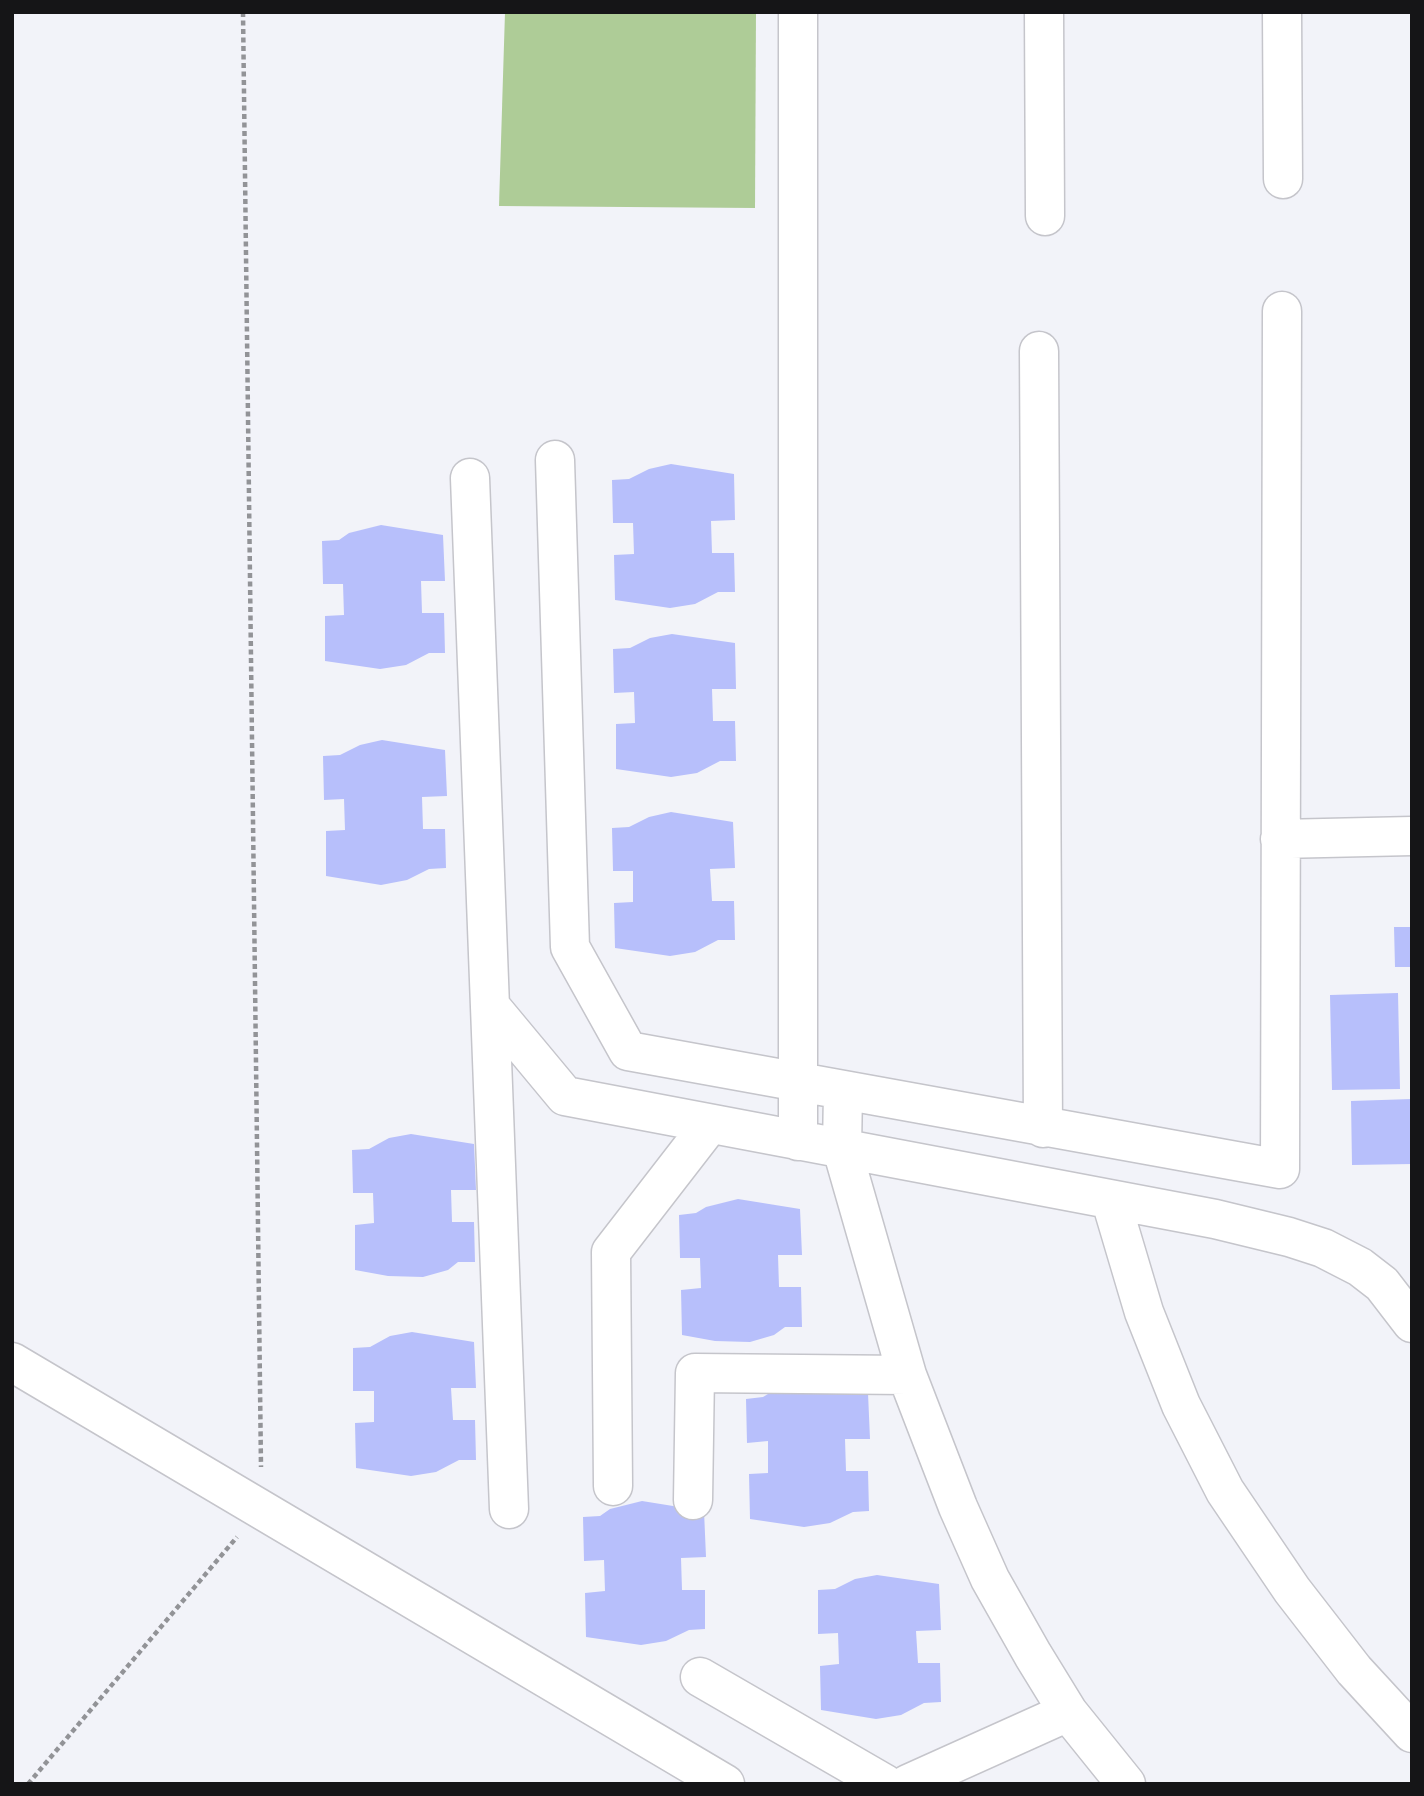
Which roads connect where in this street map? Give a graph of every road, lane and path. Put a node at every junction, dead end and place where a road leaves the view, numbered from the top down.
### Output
1 (243, 12) edge
2 (798, 12) edge
3 (1044, 12) edge
4 (1282, 12) edge
5 (1283, 179) dead end
6 (1045, 216) dead end
7 (1282, 311) dead end
8 (1039, 351) dead end
9 (555, 460) dead end
10 (470, 478) dead end
11 (1412, 836) edge
12 (1280, 839) junction
13 (491, 1007) junction
14 (797, 1083) junction
15 (843, 1091) junction
16 (710, 1124) junction
17 (1042, 1128) junction
18 (798, 1141) junction
19 (842, 1149) junction
20 (1111, 1201) junction
21 (1412, 1323) edge
22 (12, 1362) edge
23 (906, 1375) junction
24 (612, 1486) dead end
25 (693, 1500) dead end
26 (261, 1508) junction
27 (509, 1509) dead end
28 (700, 1677) dead end
29 (1068, 1712) junction
30 (1412, 1732) edge
31 (28, 1784) edge
32 (725, 1784) edge
33 (886, 1784) edge
34 (908, 1784) edge
35 (1126, 1784) edge

1 - 26 path
2 - 14 street
3 - 6 street
4 - 5 street
7 - 12 street
8 - 17 street
9 - 14 street
10 - 13 street
11 - 12 street
12 - 17 street
13 - 16 street
13 - 27 street
14 - 15 street
14 - 18 street
15 - 17 street
15 - 19 street
16 - 18 street
16 - 24 street
18 - 19 street
19 - 20 street
19 - 23 street
20 - 21 street
20 - 30 street
22 - 26 street
23 - 25 street
23 - 29 street
26 - 31 path
26 - 32 street
28 - 33 street
29 - 34 street
29 - 35 street

